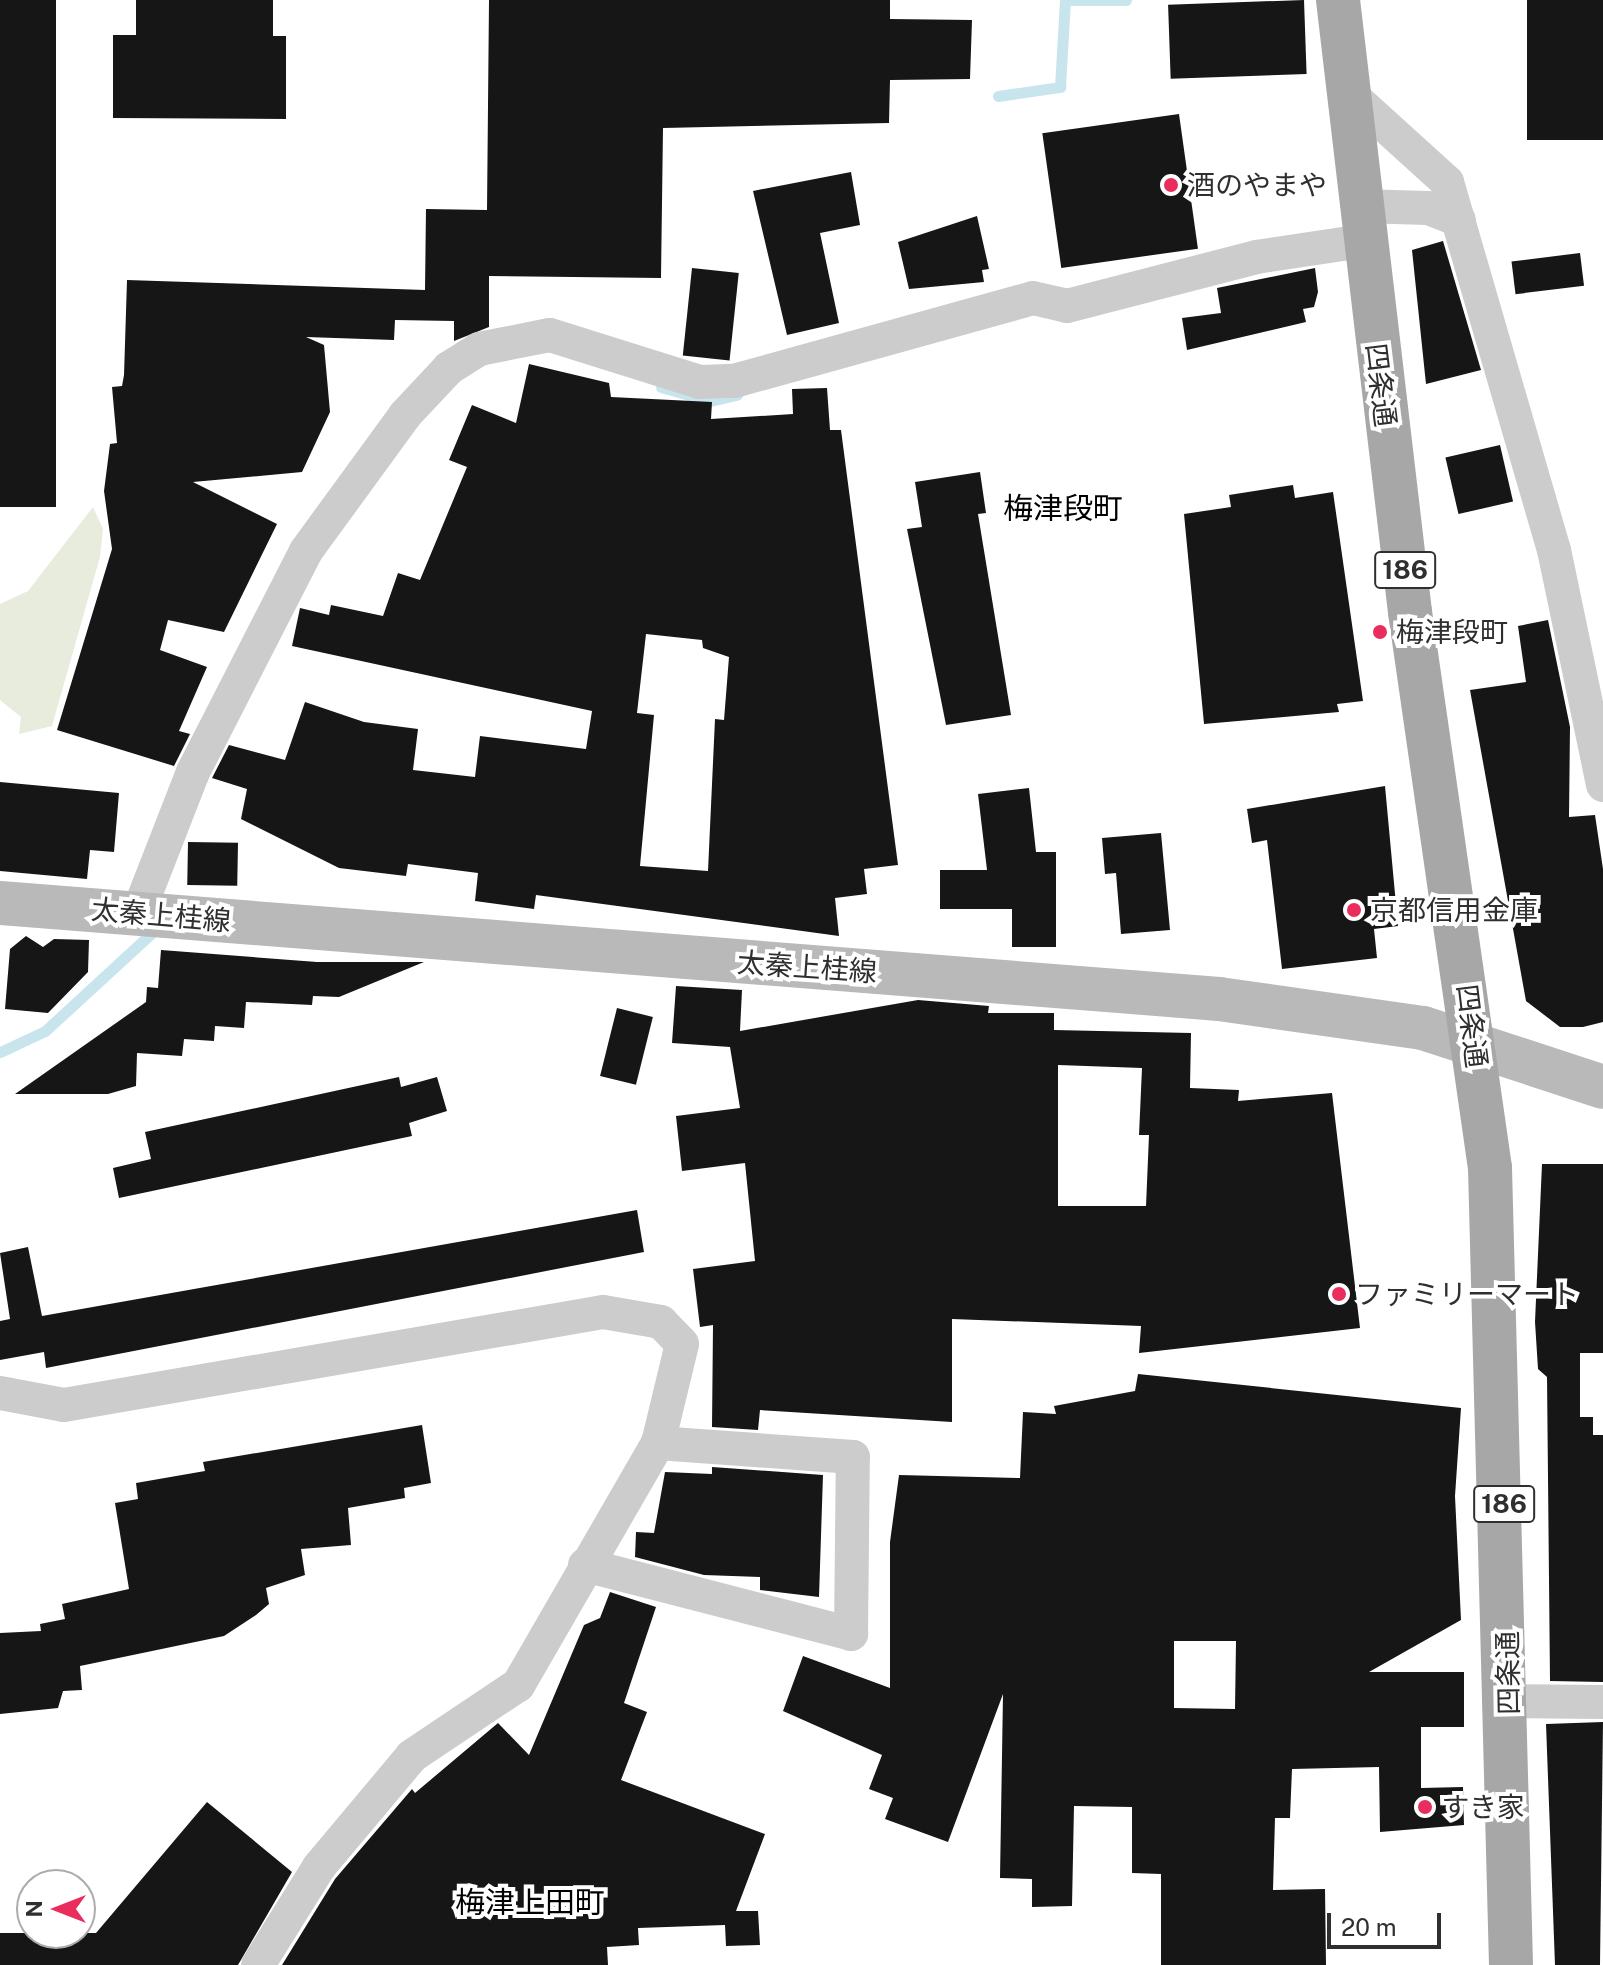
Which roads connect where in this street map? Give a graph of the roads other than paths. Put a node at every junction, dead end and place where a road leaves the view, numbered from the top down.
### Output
1 (1338, 0) edge
2 (1366, 0) edge
3 (1350, 94) junction
4 (1459, 220) junction
5 (1362, 224) junction
6 (1603, 785) edge
7 (0, 903) edge
8 (138, 913) junction
9 (1474, 1044) junction
10 (1603, 1087) edge
11 (0, 1393) edge
12 (658, 1443) junction
13 (585, 1565) junction
14 (1509, 1701) junction
15 (1603, 1702) edge
16 (258, 1965) edge
17 (1511, 1965) edge

1 - 3 main road, 四条通 / 186
2 - 3 main road, 四条通 / 186
3 - 4 street
3 - 5 main road, 四条通 / 186
4 - 5 street
4 - 6 street
5 - 8 street
5 - 9 main road, 四条通 / 186
7 - 8 main road, 太秦上桂線
8 - 9 main road, 太秦上桂線
9 - 10 main road, 太秦上桂線
9 - 14 main road, 四条通 / 186
11 - 12 street
12 - 13 street
12 - 13 street
13 - 16 street
14 - 15 street
14 - 17 main road, 四条通 / 186

